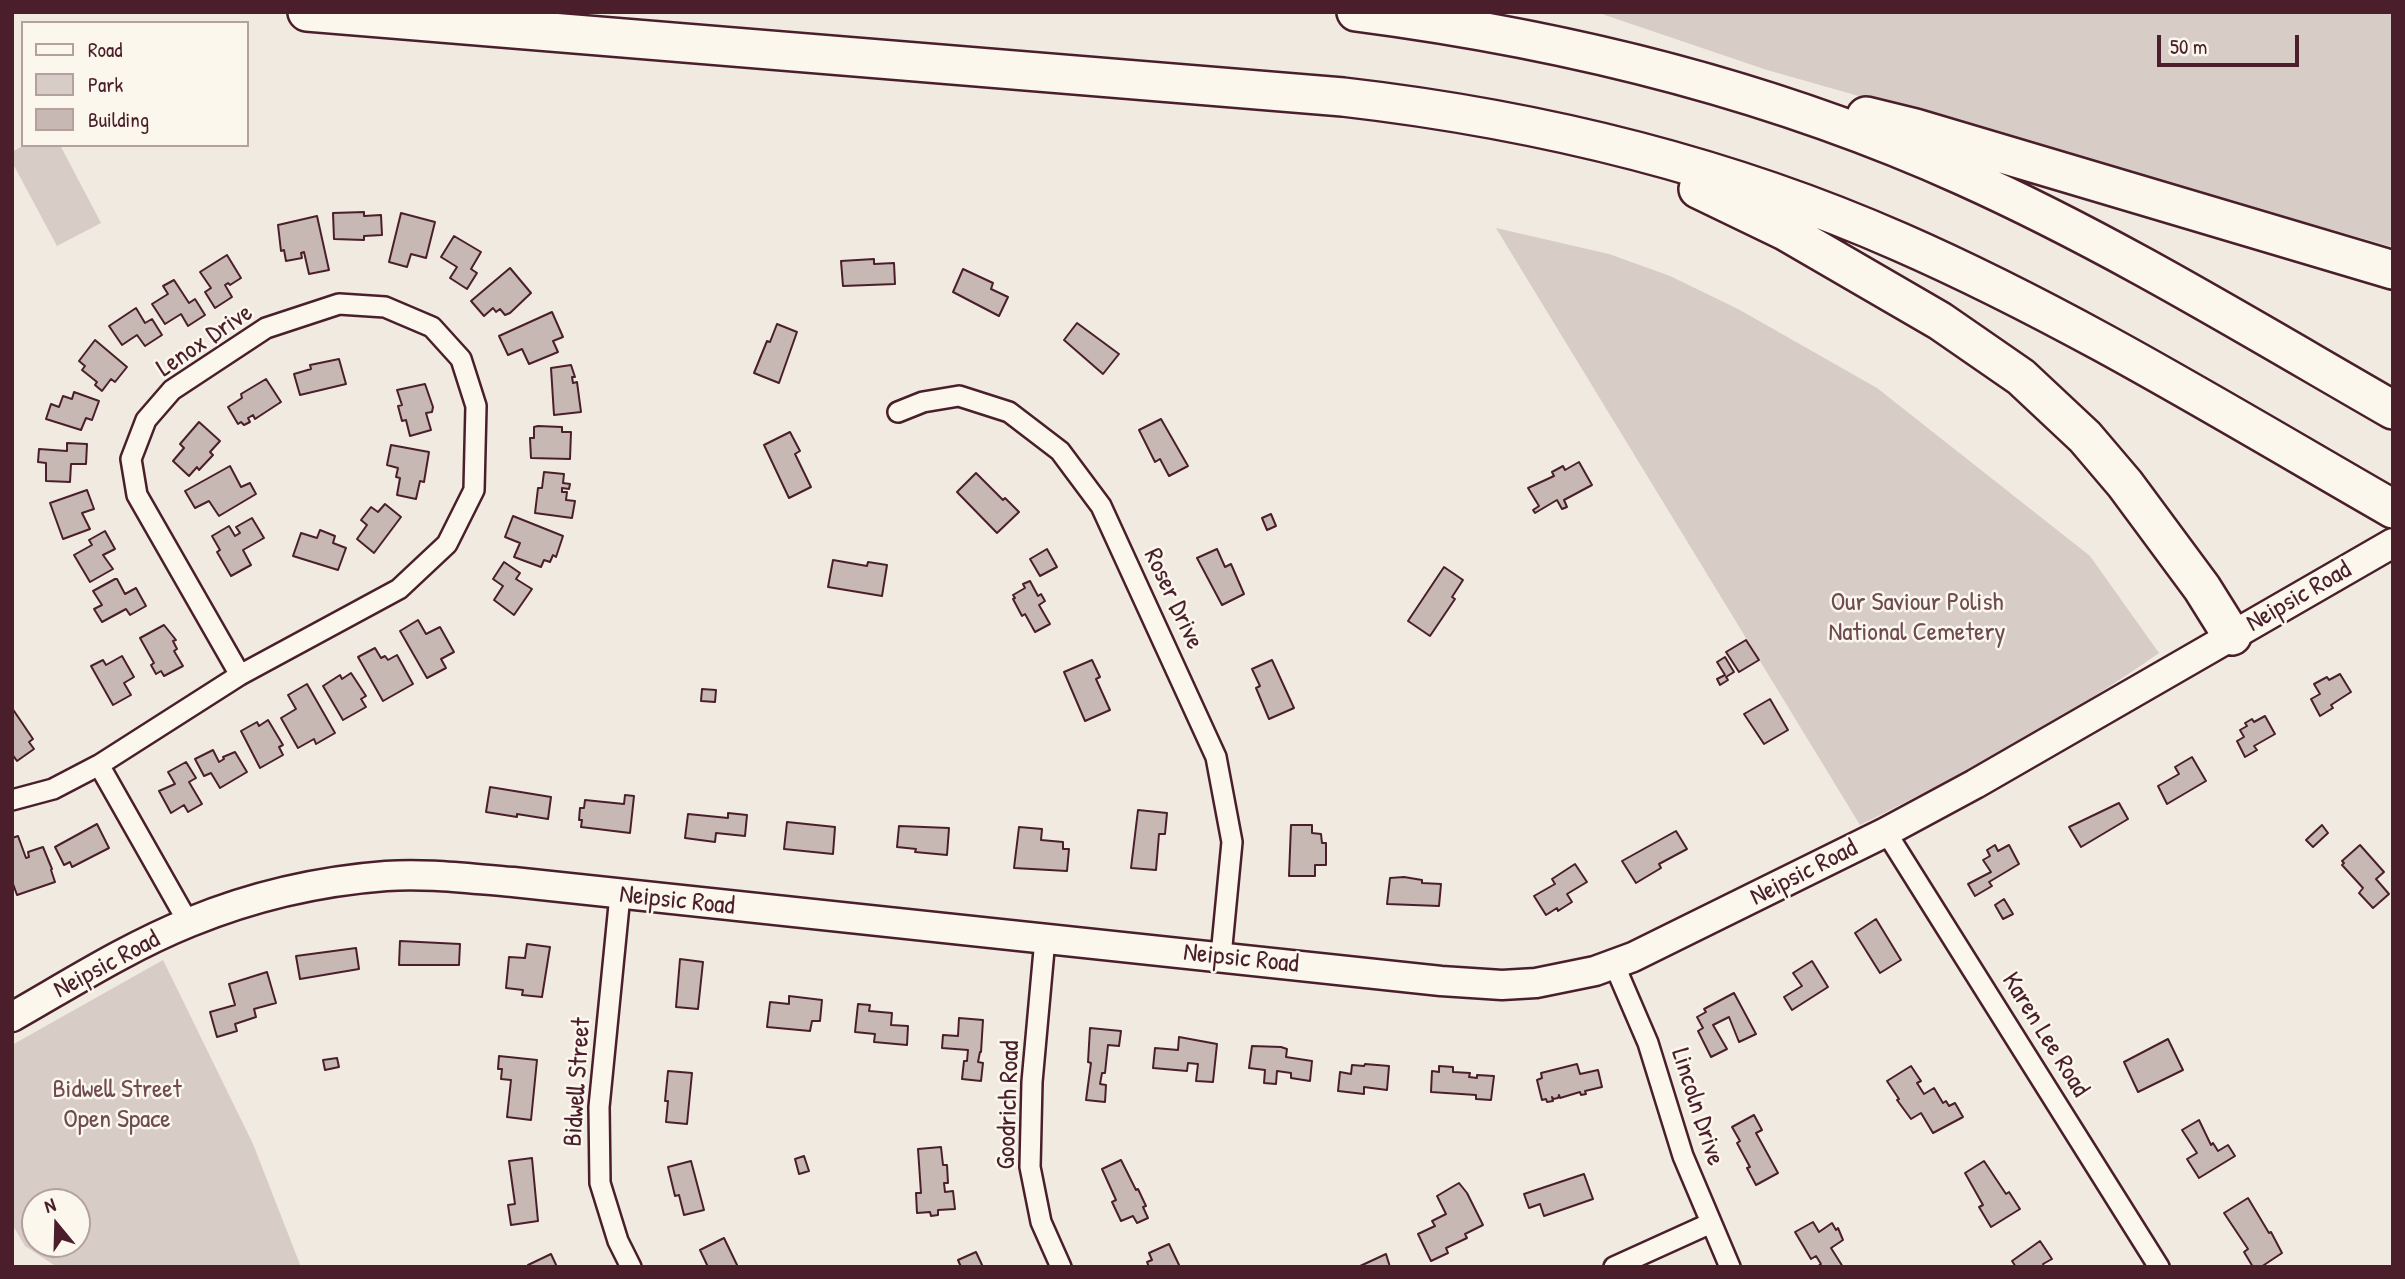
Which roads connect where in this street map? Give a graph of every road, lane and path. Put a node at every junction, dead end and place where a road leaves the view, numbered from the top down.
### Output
1 (307, 12) edge
2 (1356, 12) edge
3 (1745, 94) junction
4 (1607, 143) junction
5 (2393, 270) edge
6 (2393, 410) edge
7 (898, 412) dead end
8 (2393, 509) edge
9 (2393, 543) edge
10 (2232, 636) junction
11 (240, 675) junction
12 (99, 765) junction
13 (12, 800) edge
14 (1886, 832) junction
15 (620, 895) junction
16 (188, 922) junction
17 (1045, 939) junction
18 (1221, 956) junction
19 (1614, 964) junction
20 (12, 1017) edge
21 (1711, 1223) junction
22 (631, 1267) edge
23 (1061, 1267) edge
24 (1614, 1267) edge
25 (1730, 1267) edge
26 (2159, 1267) edge

1 - 4 highway
2 - 3 highway
3 - 5 highway
3 - 6 highway
4 - 8 highway
4 - 10 highway
7 - 18 street, Roser Drive
9 - 10 street, Neipsic Road
10 - 14 street, Neipsic Road
11 - 11 street, Lenox Drive
11 - 12 street, Lenox Drive
12 - 13 street, Lenox Drive
12 - 16 street
14 - 19 street, Neipsic Road
14 - 26 street, Karen Lee Road
15 - 16 street, Neipsic Road
15 - 17 street, Neipsic Road
15 - 22 street, Bidwell Street
16 - 20 street, Neipsic Road
17 - 18 street, Neipsic Road
17 - 23 street, Goodrich Road
18 - 19 street, Neipsic Road
19 - 21 street, Lincoln Drive
21 - 24 street
21 - 25 street, Lincoln Drive

